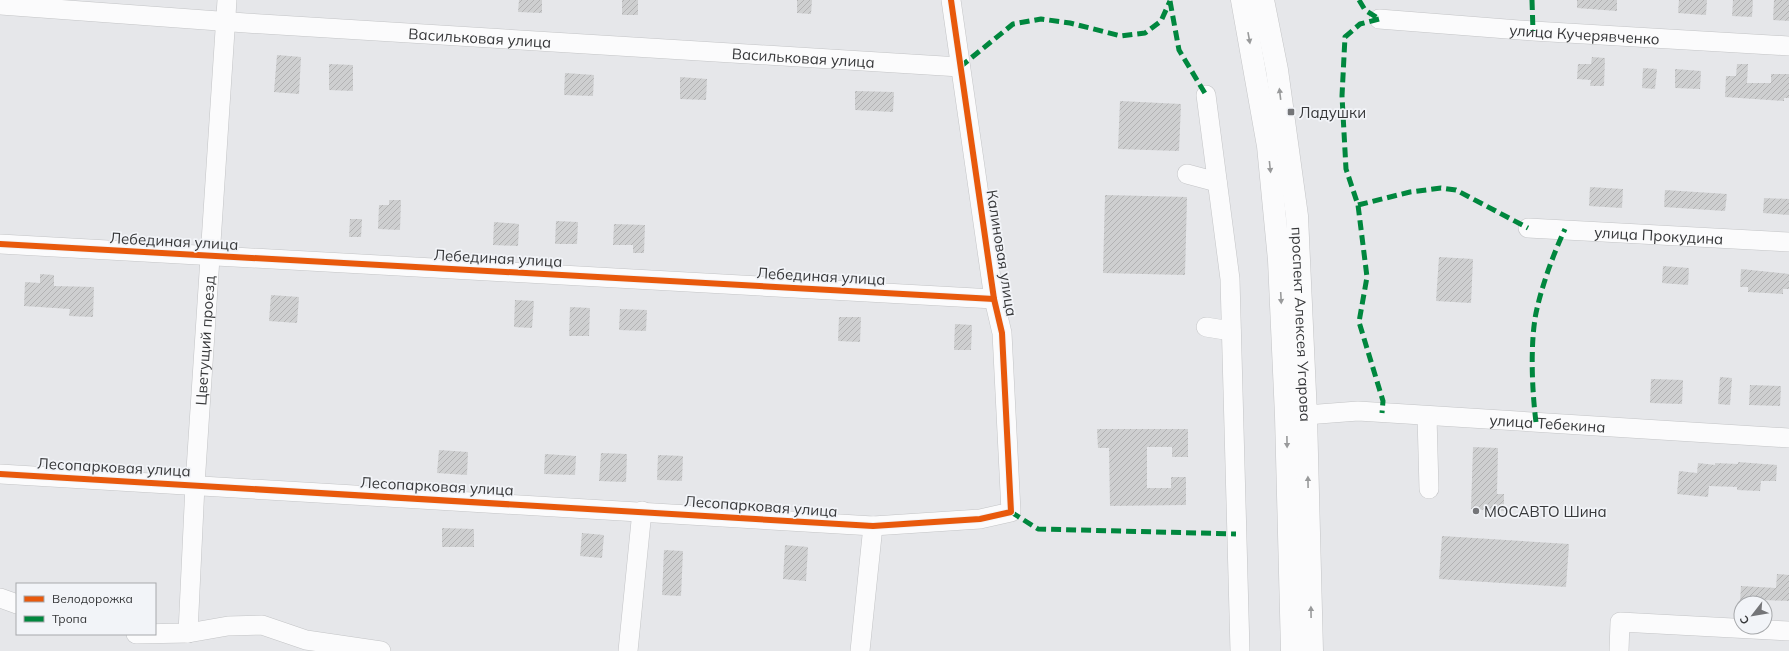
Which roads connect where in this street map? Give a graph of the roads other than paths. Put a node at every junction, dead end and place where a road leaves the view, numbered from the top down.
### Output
1 (227, 0) edge
2 (951, 0) edge
3 (1242, 0) edge
4 (1263, 0) edge
5 (0, 5) edge
6 (1379, 19) dead end
7 (226, 21) junction
8 (1789, 46) edge
9 (960, 67) junction
10 (1206, 95) dead end
11 (1187, 174) dead end
12 (1217, 182) junction
13 (1528, 228) dead end
14 (1789, 242) edge
15 (0, 244) edge
16 (210, 256) junction
17 (994, 299) junction
18 (1206, 327) dead end
19 (1231, 332) junction
20 (1296, 415) junction
21 (1427, 416) junction
22 (1789, 438) edge
23 (0, 474) edge
24 (195, 485) junction
25 (1429, 489) dead end
26 (642, 511) junction
27 (1011, 512) joint
28 (873, 526) junction
29 (0, 598) edge
30 (16, 604) edge
31 (1789, 631) edge
32 (188, 633) junction
33 (156, 634) edge
34 (381, 651) edge
35 (628, 651) edge
36 (860, 651) edge
37 (1240, 651) edge
38 (1292, 651) edge
39 (1312, 651) edge
40 (1619, 651) edge

1 - 7 street, Цветущий проезд
2 - 9 street, Калиновая улица
3 -> 20 main road, проспект Алексея Угарова
20 -> 4 main road, проспект Алексея Угарова
5 - 7 street, Васильковая улица
6 - 8 street, улица Кучерявченко
7 - 9 street, Васильковая улица
7 - 16 street, Цветущий проезд
9 - 17 street, Калиновая улица
10 - 12 street
11 - 12 street
12 - 19 street
13 - 14 street, улица Прокудина
15 - 16 street, Лебединая улица
16 - 17 street, Лебединая улица
16 - 24 street, Цветущий проезд
17 - 27 street, Калиновая улица
18 - 19 street
19 - 37 street
20 - 21 street, улица Тебекина
20 -> 38 main road, проспект Алексея Угарова
39 -> 20 main road, проспект Алексея Угарова
21 - 22 street, улица Тебекина
21 - 25 street
23 - 24 street, Лесопарковая улица
24 - 26 street, Лесопарковая улица
24 - 32 street, Цветущий проезд
26 - 28 street, Лесопарковая улица
26 - 35 street
27 - 28 street, Лесопарковая улица
28 - 36 street
29 - 30 street
31 - 40 street
32 - 33 street
32 - 34 street

